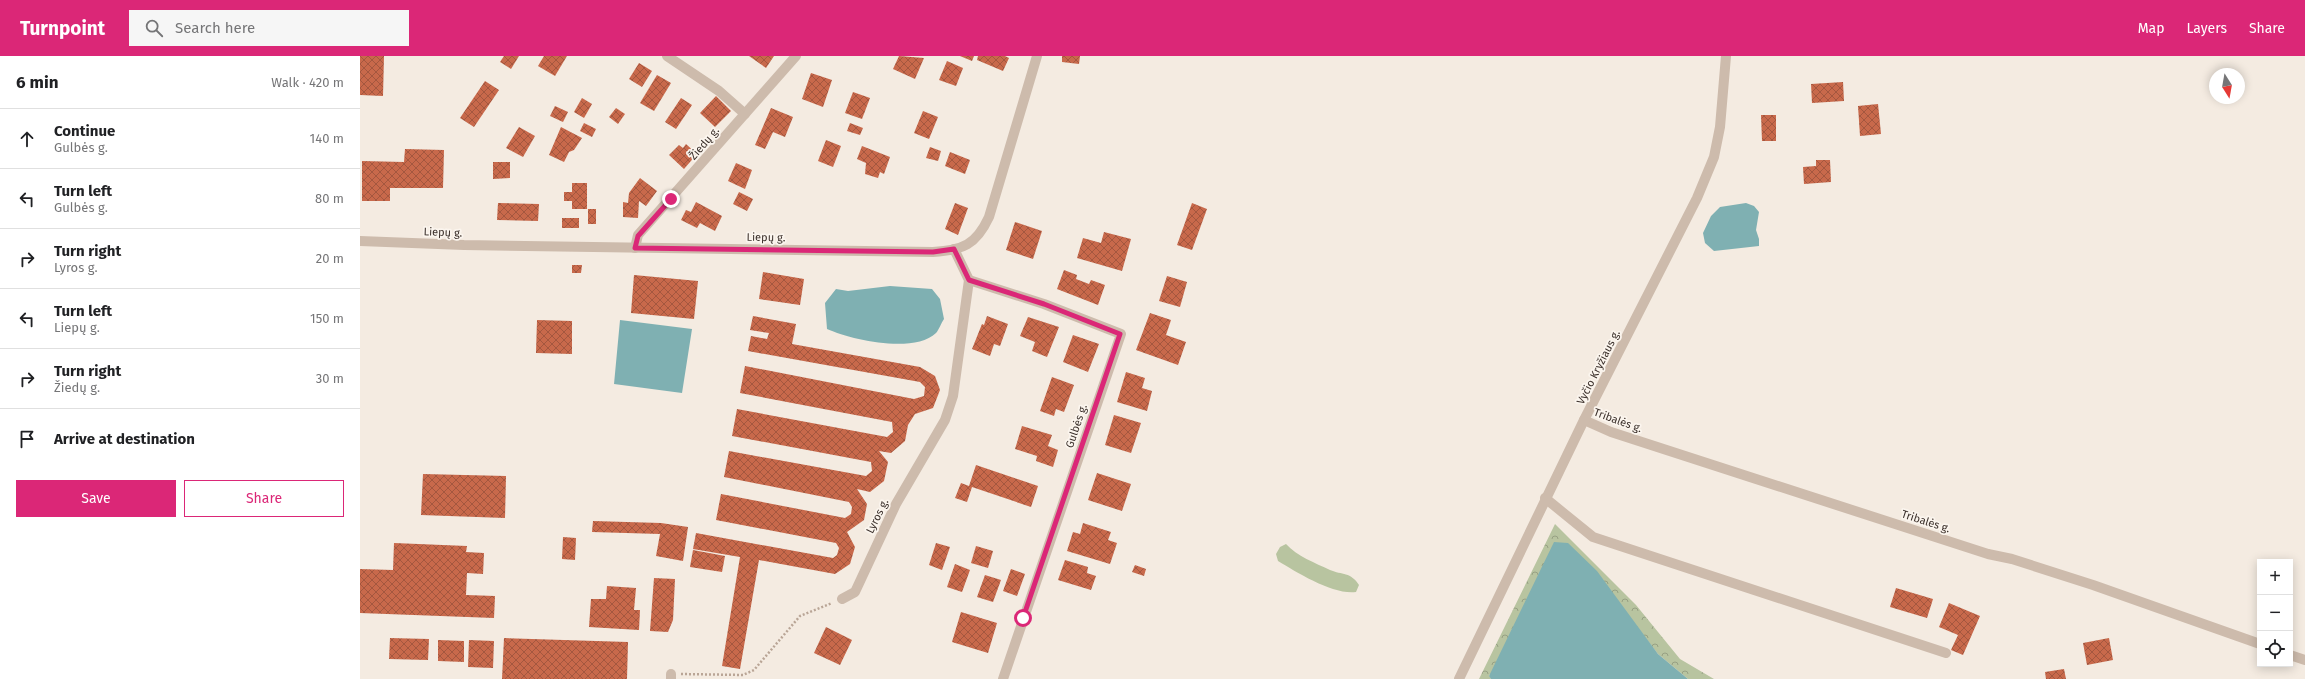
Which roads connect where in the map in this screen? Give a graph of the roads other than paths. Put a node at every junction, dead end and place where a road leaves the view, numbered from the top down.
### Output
1 (667, 56) edge
2 (796, 56) edge
3 (1037, 56) edge
4 (1726, 56) edge
5 (745, 114) junction
6 (360, 241) edge
7 (635, 248) junction
8 (954, 249) junction
9 (969, 280) junction
10 (1584, 420) junction
11 (1545, 498) junction
12 (842, 599) road end
13 (2257, 643) edge
14 (1946, 654) dead end
15 (2293, 656) edge
16 (2305, 660) edge
17 (1002, 679) edge
18 (1459, 679) edge

1 - 5 street
2 - 5 street, Žiedų g.
3 - 8 street, Liepų g.
4 - 10 street, Vyčio Kryžiaus g.
5 - 7 street, Žiedų g.
6 - 7 street, Liepų g.
7 - 8 street, Liepų g.
8 - 9 street
9 - 12 street, Lyros g.
9 - 17 street, Gulbės g.
10 - 11 street, Vyčio Kryžiaus g.
10 - 13 street, Tribalės g.
11 - 14 street
11 - 18 street, Vyčio Kryžiaus g.
15 - 16 street

